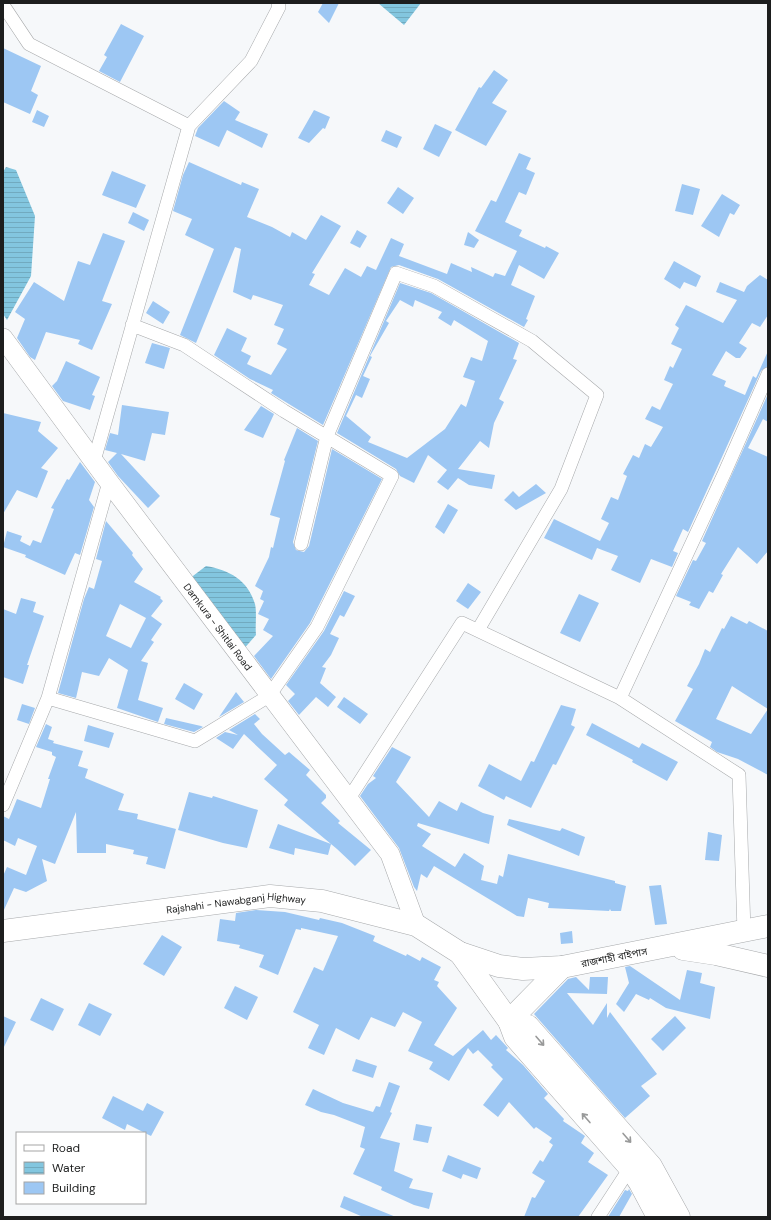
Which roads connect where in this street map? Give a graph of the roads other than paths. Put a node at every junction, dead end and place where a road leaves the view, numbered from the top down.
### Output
1 (278, 3) edge
2 (3, 5) edge
3 (189, 126) junction
4 (132, 325) junction
5 (3, 338) edge
6 (768, 374) edge
7 (327, 436) junction
8 (94, 462) junction
9 (109, 482) junction
10 (301, 544) dead end
11 (478, 630) junction
12 (270, 696) junction
13 (48, 698) junction
14 (620, 698) junction
15 (348, 800) junction
16 (3, 805) edge
17 (416, 925) junction
18 (768, 926) edge
19 (3, 931) edge
20 (744, 932) junction
21 (668, 947) junction
22 (460, 953) junction
23 (562, 967) junction
24 (766, 967) edge
25 (509, 1021) junction
26 (630, 1168) junction
27 (598, 1217) edge
28 (658, 1217) edge
29 (679, 1217) edge

1 - 3 street
2 - 3 street
3 - 4 street
4 - 7 street
4 - 8 street
5 - 8 street, Damkura - Shitlai Road
6 - 14 street
7 - 10 street
7 - 11 street
7 - 12 street
8 - 9 street, Damkura - Shitlai Road
9 - 12 street, Damkura - Shitlai Road
9 - 13 street
11 - 14 street
11 - 15 street
12 - 13 street
12 - 15 street, Damkura - Shitlai Road
13 - 16 street
14 - 20 street
15 - 17 street, Damkura - Shitlai Road
17 - 19 highway, Rajshahi - Nawabganj Highway
17 - 22 highway, Rajshahi - Nawabganj Highway
18 - 20 highway, রাজশাহী বাইপাস
20 - 21 highway, রাজশাহী বাইপাস
21 - 23 highway, রাজশাহী বাইপাস
21 - 24 highway
22 - 23 highway, রাজশাহী বাইপাস
22 - 25 highway
23 - 25 highway
26 -> 25 highway
25 -> 29 highway
26 - 27 street
26 - 28 highway

